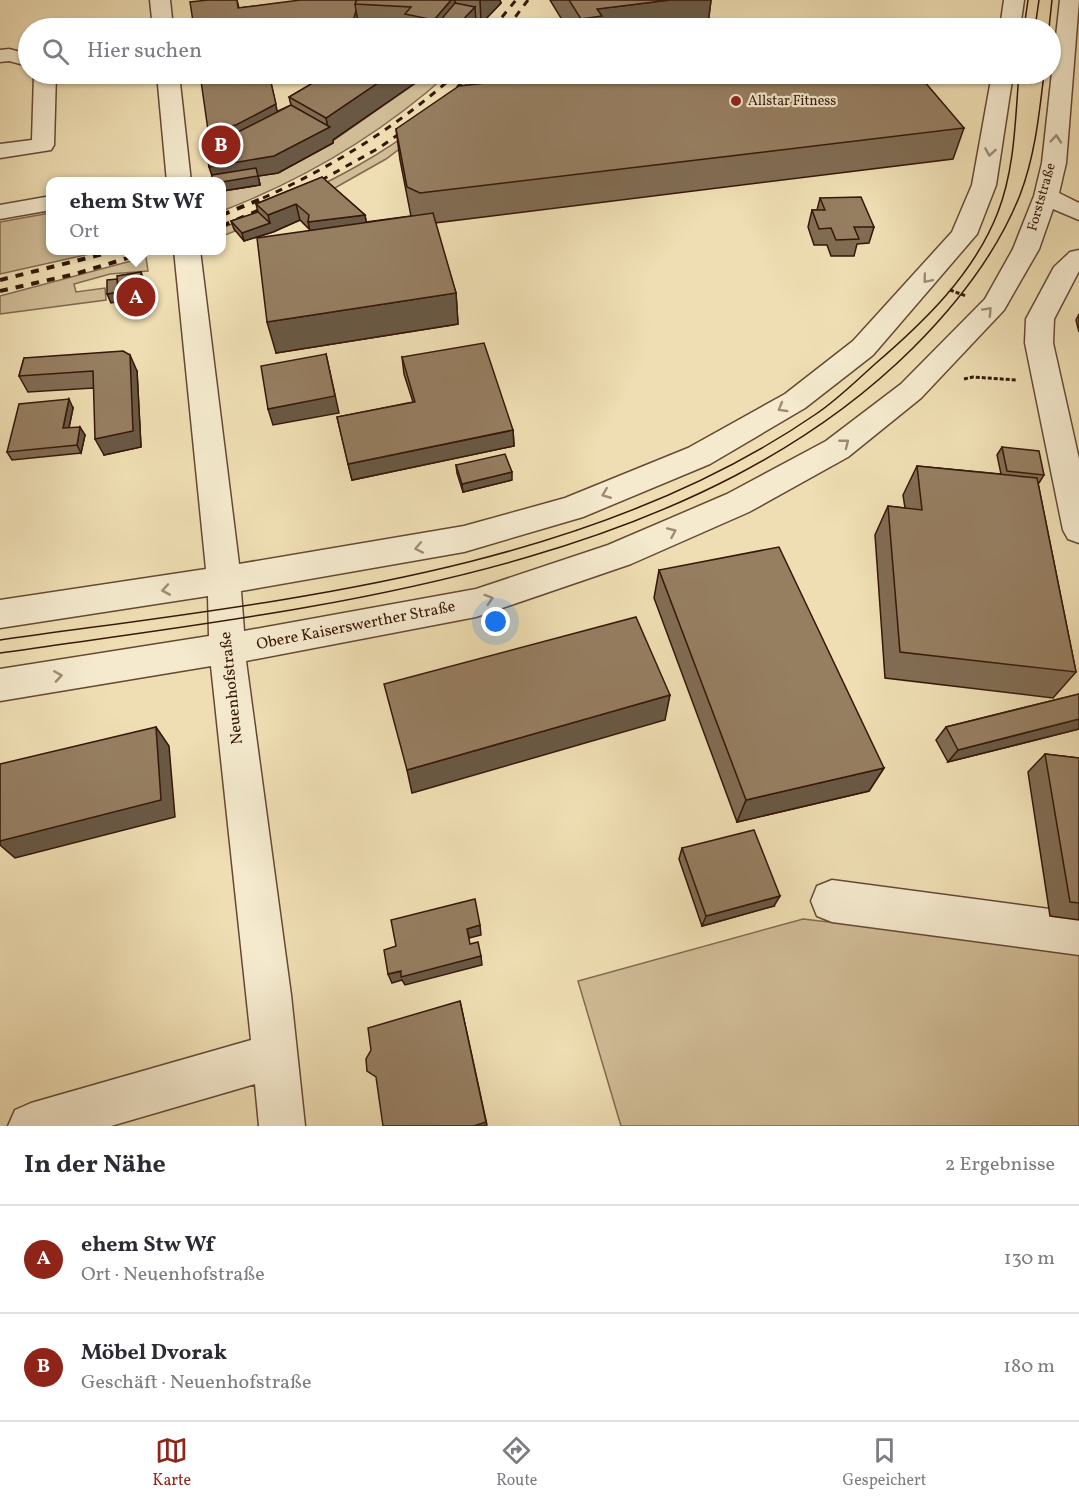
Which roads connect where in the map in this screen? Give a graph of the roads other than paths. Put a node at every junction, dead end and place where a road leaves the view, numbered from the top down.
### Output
1 (160, 0) edge
2 (1014, 0) edge
3 (1070, 0) edge
4 (162, 18) edge
5 (1011, 18) edge
6 (0, 56) edge
7 (18, 57) edge
8 (45, 84) edge
9 (169, 84) edge
10 (1001, 84) edge
11 (0, 151) edge
12 (178, 177) edge
13 (1046, 196) junction
14 (46, 204) edge
15 (0, 212) edge
16 (1079, 213) edge
17 (1026, 249) joint
18 (188, 255) edge
19 (1079, 258) edge
20 (1079, 530) edge
21 (223, 580) junction
22 (0, 614) edge
23 (226, 650) junction
24 (0, 685) edge
25 (832, 901) dead end
26 (1079, 934) edge
27 (275, 1056) junction
28 (31, 1126) edge
29 (282, 1126) edge

1 - 4 street
2 - 5 street
13 -> 3 street, Forststraße
6 - 7 street
8 - 11 street
9 - 12 street
10 -> 21 street
13 - 16 street
13 - 17 street, Forststraße
14 - 15 street
23 -> 17 street, Obere Kaiserswerther Straße
18 - 21 street, Neuenhofstraße
19 - 20 street
21 -> 22 street
21 - 23 street, Neuenhofstraße
24 -> 23 street, Obere Kaiserswerther Straße
23 - 27 street, Neuenhofstraße
25 - 26 street
27 - 28 street
27 - 29 street, Neuenhofstraße

